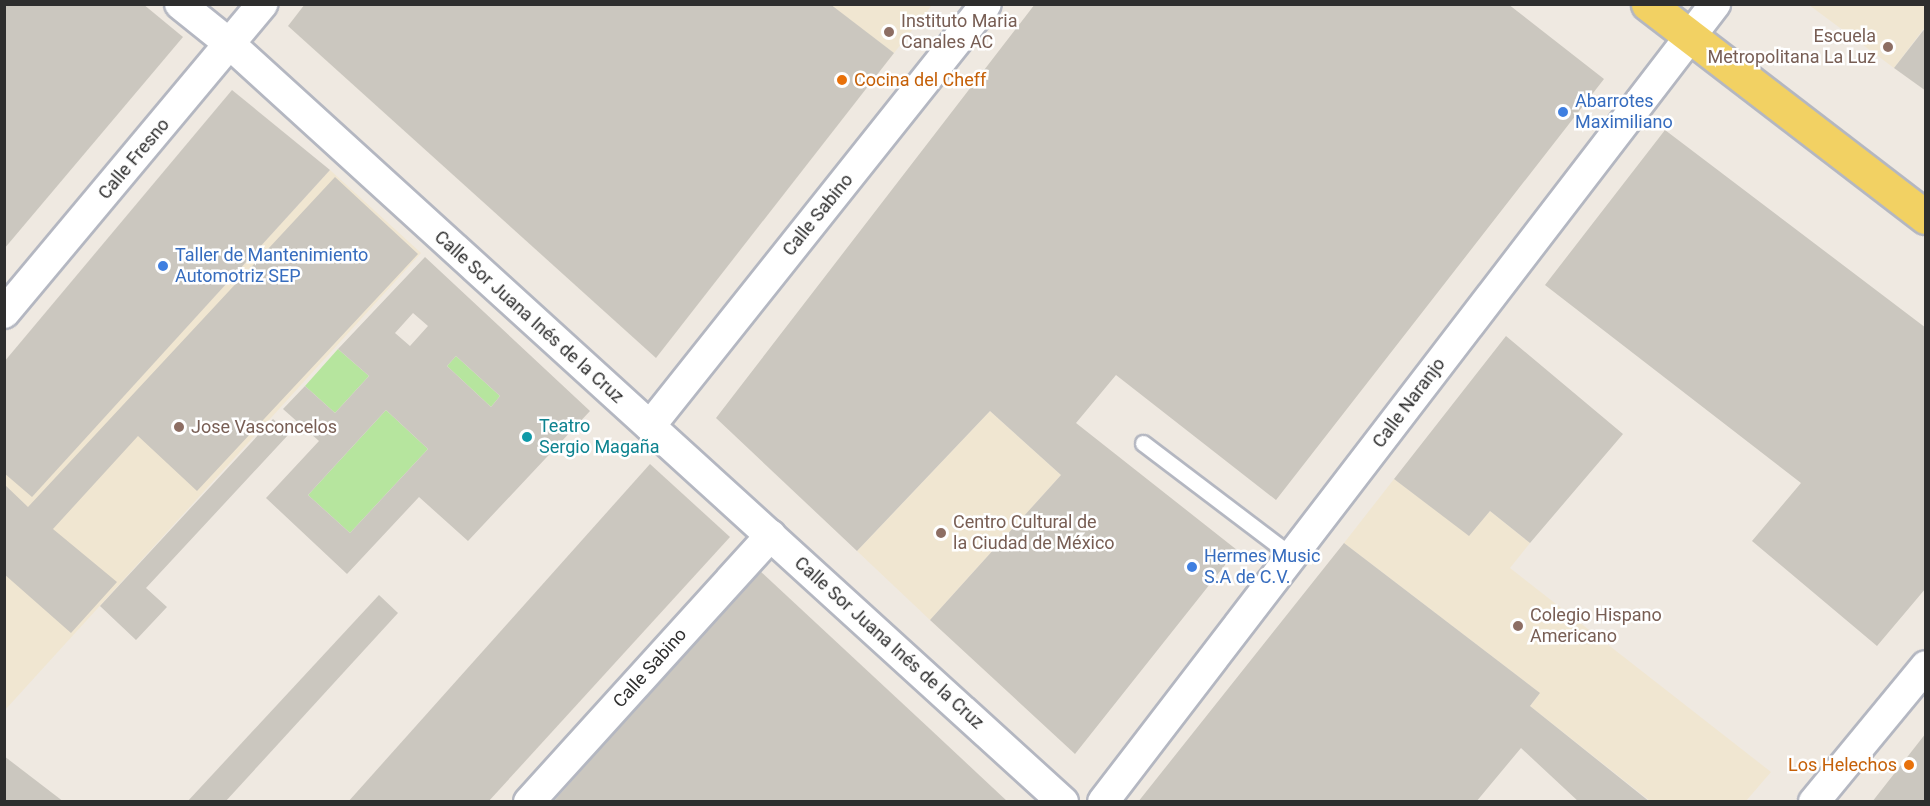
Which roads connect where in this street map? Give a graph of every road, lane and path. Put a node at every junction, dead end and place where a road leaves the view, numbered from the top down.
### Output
1 (180, 4) edge
2 (262, 4) edge
3 (986, 4) edge
4 (1648, 4) edge
5 (1715, 4) edge
6 (1690, 37) junction
7 (231, 45) junction
8 (1926, 218) edge
9 (4, 313) edge
10 (650, 426) junction
11 (1143, 443) dead end
12 (771, 535) junction
13 (1292, 556) junction
14 (1926, 666) edge
15 (529, 801) edge
16 (1063, 801) edge
17 (1103, 801) edge
18 (1814, 801) edge

1 - 7 street, Calle Sor Juana Inés de la Cruz
2 - 7 street, Calle Fresno
3 - 10 street, Calle Sabino
4 - 6 main road
5 - 6 street, Calle Naranjo
6 - 8 main road
6 - 13 street, Calle Naranjo
7 - 9 street, Calle Fresno
7 - 10 street, Calle Sor Juana Inés de la Cruz
10 - 12 street, Calle Sor Juana Inés de la Cruz
11 - 13 lane
12 - 15 street, Calle Sabino
12 - 16 street, Calle Sor Juana Inés de la Cruz
13 - 17 street, Calle Naranjo
14 - 18 street

